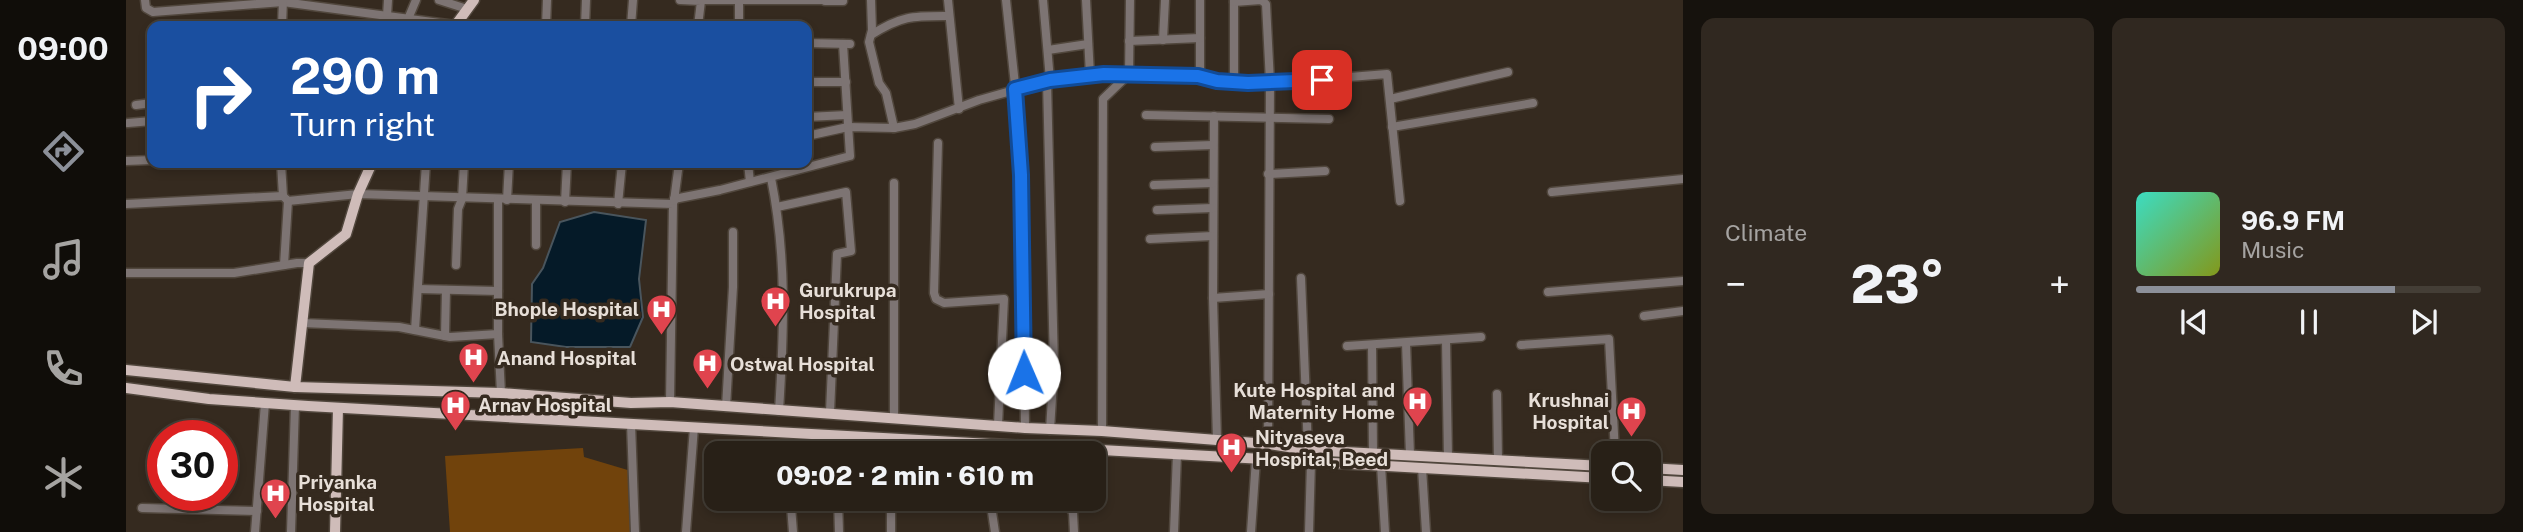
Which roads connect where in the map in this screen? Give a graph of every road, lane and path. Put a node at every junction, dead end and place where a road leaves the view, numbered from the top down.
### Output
1 (145, 0) edge
2 (388, 0) edge
3 (416, 0) edge
4 (439, 0) edge
5 (547, 0) edge
6 (586, 0) edge
7 (633, 0) edge
8 (680, 0) edge
9 (871, 0) edge
10 (948, 0) edge
11 (1006, 0) edge
12 (1044, 0) edge
13 (1086, 0) edge
14 (1130, 0) edge
15 (1165, 0) edge
16 (1200, 0) edge
17 (283, 1) edge
18 (701, 1) edge
19 (739, 1) edge
20 (825, 1) edge
21 (843, 1) edge
22 (1234, 1) edge
23 (471, 4) edge
24 (387, 16) junction
25 (949, 16) junction
26 (408, 19) junction
27 (282, 21) edge
28 (421, 21) edge
29 (459, 21) edge
30 (546, 21) edge
31 (585, 21) edge
32 (631, 21) edge
33 (699, 21) edge
34 (739, 21) edge
35 (871, 35) junction
36 (1200, 38) junction
37 (1163, 40) junction
38 (1129, 41) junction
39 (812, 43) edge
40 (1088, 44) junction
41 (1048, 50) junction
42 (1508, 72) dead end
43 (1129, 74) junction
44 (1090, 75) junction
45 (1200, 77) junction
46 (1049, 81) junction
47 (812, 82) edge
48 (846, 82) junction
49 (1234, 82) junction
50 (1270, 82) junction
51 (1015, 89) junction
52 (1390, 99) junction
53 (1533, 103) dead end
54 (147, 104) edge
55 (136, 105) dead end
56 (959, 109) junction
57 (847, 115) junction
58 (1146, 115) dead end
59 (1214, 116) junction
60 (812, 117) edge
61 (1268, 118) junction
62 (1329, 119) dead end
63 (147, 121) edge
64 (128, 123) dead end
65 (848, 127) junction
66 (1392, 127) junction
67 (894, 128) junction
68 (812, 135) edge
69 (938, 143) dead end
70 (1213, 145) junction
71 (1155, 147) dead end
72 (147, 160) edge
73 (126, 161) edge
74 (812, 167) edge
75 (282, 168) edge
76 (370, 168) edge
77 (426, 168) edge
78 (464, 168) edge
79 (508, 168) edge
80 (566, 168) edge
81 (622, 168) edge
82 (678, 168) edge
83 (749, 168) edge
84 (807, 168) edge
85 (1325, 171) dead end
86 (1268, 174) junction
87 (771, 178) junction
88 (1683, 179) edge
89 (751, 182) junction
90 (894, 183) dead end
91 (1213, 183) junction
92 (1154, 185) dead end
93 (1552, 192) dead end
94 (358, 194) junction
95 (423, 197) junction
96 (286, 198) junction
97 (462, 198) junction
98 (502, 200) junction
99 (536, 201) junction
100 (674, 201) junction
101 (1400, 201) dead end
102 (565, 202) junction
103 (126, 204) edge
104 (618, 204) junction
105 (777, 207) junction
106 (1213, 208) junction
107 (1157, 210) dead end
108 (733, 232) dead end
109 (1213, 236) junction
110 (1150, 240) dead end
111 (536, 245) dead end
112 (309, 263) junction
113 (284, 265) junction
114 (456, 265) dead end
115 (126, 273) edge
116 (1301, 278) dead end
117 (1683, 281) edge
118 (418, 289) junction
119 (446, 290) junction
120 (498, 290) junction
121 (1548, 292) dead end
122 (1269, 294) junction
123 (1213, 298) junction
124 (1683, 311) edge
125 (1644, 316) dead end
126 (302, 323) junction
127 (415, 330) junction
128 (498, 334) junction
129 (445, 336) junction
130 (1481, 337) dead end
131 (1447, 341) junction
132 (1406, 343) junction
133 (1372, 345) junction
134 (1521, 345) dead end
135 (1347, 346) dead end
136 (126, 370) edge
137 (195, 377) junction
138 (295, 387) junction
139 (126, 388) edge
140 (501, 393) junction
141 (1497, 394) dead end
142 (193, 397) junction
143 (670, 402) junction
144 (265, 403) junction
145 (295, 405) junction
146 (726, 407) junction
147 (338, 408) junction
148 (779, 411) junction
149 (830, 412) junction
150 (894, 417) junction
151 (631, 424) junction
152 (998, 425) junction
153 (694, 427) junction
154 (1025, 428) junction
155 (1050, 430) junction
156 (1102, 431) junction
157 (891, 438) joint
158 (1217, 440) junction
159 (919, 441) edge
160 (1614, 441) edge
161 (1268, 444) junction
162 (1308, 450) junction
163 (1106, 452) edge
164 (1373, 453) junction
165 (1177, 454) junction
166 (1410, 455) junction
167 (1256, 458) junction
168 (1448, 458) junction
169 (1311, 461) junction
170 (1498, 461) junction
171 (1381, 465) junction
172 (1591, 465) edge
173 (1422, 468) junction
174 (1661, 469) edge
175 (1683, 470) edge
176 (1591, 477) edge
177 (1661, 481) edge
178 (1683, 482) edge
179 (142, 508) dead end
180 (257, 510) junction
181 (791, 511) edge
182 (838, 511) edge
183 (891, 511) edge
184 (992, 511) edge
185 (1072, 511) edge
186 (255, 532) edge
187 (292, 532) edge
188 (335, 532) edge
189 (635, 532) edge
190 (686, 532) edge
191 (793, 532) edge
192 (839, 532) edge
193 (891, 532) edge
194 (995, 532) edge
195 (1073, 532) edge
196 (1174, 532) edge
197 (1251, 532) edge
198 (1309, 532) edge
199 (1385, 532) edge
200 (1426, 532) edge

1 - 17 street
2 - 24 street
3 - 26 street
4 - 23 street
5 - 30 street
6 - 31 street
7 - 32 street
8 - 18 street
9 - 35 street
10 - 25 street
11 - 51 street
12 - 41 street
13 - 40 street
14 - 38 street
15 - 37 street
16 - 36 street
17 - 24 street
17 - 27 street
18 - 19 street
18 - 33 street
19 - 20 street
19 - 34 street
20 - 21 street
22 - 49 street
22 - 50 street
23 - 29 main road
24 - 26 street
25 - 35 street
25 - 56 street
26 - 28 street
35 - 67 street
36 - 37 street
36 - 45 street
37 - 38 street
38 - 43 street
39 - 48 street
40 - 41 street
40 - 44 street
41 - 46 street
42 - 52 street
43 - 44 street
43 - 45 street
43 - 156 street
44 - 46 street
45 - 49 street
46 - 51 street
46 - 155 street
47 - 48 street
48 - 57 street
49 - 50 street
50 - 52 street
50 - 61 street
51 - 56 street
51 - 154 street
52 - 66 street
53 - 66 street
54 - 55 street
56 - 67 street
57 - 60 street
57 - 65 street
58 - 59 street
59 - 61 street
59 - 70 street
61 - 62 street
61 - 86 street
63 - 64 street
65 - 67 street
65 - 68 street
65 - 74 street
66 - 101 street
69 - 152 street
70 - 71 street
70 - 91 street
72 - 73 street
75 - 96 street
76 - 94 main road
77 - 95 street
78 - 97 street
79 - 98 street
80 - 102 street
81 - 104 street
82 - 100 street
83 - 89 street
84 - 87 street
85 - 86 street
86 - 122 street
87 - 89 street
87 - 105 street
88 - 93 street
89 - 100 street
90 - 150 street
91 - 92 street
91 - 106 street
94 - 95 street
94 - 96 street
94 - 112 main road
95 - 97 street
95 - 118 street
96 - 103 street
96 - 113 street
97 - 98 street
97 - 114 street
98 - 99 street
98 - 120 street
99 - 102 street
99 - 111 street
100 - 104 street
100 - 143 street
102 - 104 street
105 - 148 street
105 - 149 street
106 - 107 street
106 - 109 street
108 - 146 street
109 - 110 street
109 - 123 street
112 - 113 street
112 - 126 main road
113 - 115 street
116 - 162 street
117 - 121 street
118 - 119 street
118 - 127 street
119 - 120 street
119 - 129 street
120 - 128 street
122 - 123 street
122 - 161 street
123 - 158 street
124 - 125 street
126 - 127 street
126 - 138 main road
127 - 129 street
128 - 129 street
128 - 140 street
130 - 131 street
131 - 132 street
131 - 168 street
132 - 133 street
132 - 166 street
133 - 135 street
133 - 164 street
134 - 160 street
136 - 137 main road
137 - 138 main road
137 - 142 main road
138 - 140 main road
139 - 142 main road
140 - 143 main road
141 - 170 street
142 - 144 main road
143 - 146 main road
144 - 145 main road
144 - 180 street
145 - 147 main road
145 - 187 street
146 - 148 main road
147 - 151 main road
147 - 188 main road
148 - 149 main road
149 - 150 main road
150 - 152 main road
151 - 153 main road
151 - 189 street
152 - 154 main road
153 - 157 main road
153 - 190 street
154 - 155 main road
155 - 156 main road
156 - 158 main road
157 - 159 main road
158 - 161 main road
161 - 162 main road
162 - 164 main road
163 - 165 main road
164 - 166 main road
165 - 167 main road
165 - 196 street
166 - 168 main road
167 - 169 main road
167 - 197 street
168 - 170 main road
169 - 171 main road
169 - 198 street
170 - 172 main road
171 - 173 main road
171 - 199 street
173 - 176 main road
173 - 200 street
174 - 175 main road
177 - 178 main road
179 - 180 street
180 - 186 street
181 - 191 street
182 - 192 street
183 - 193 street
184 - 194 street
185 - 195 street

